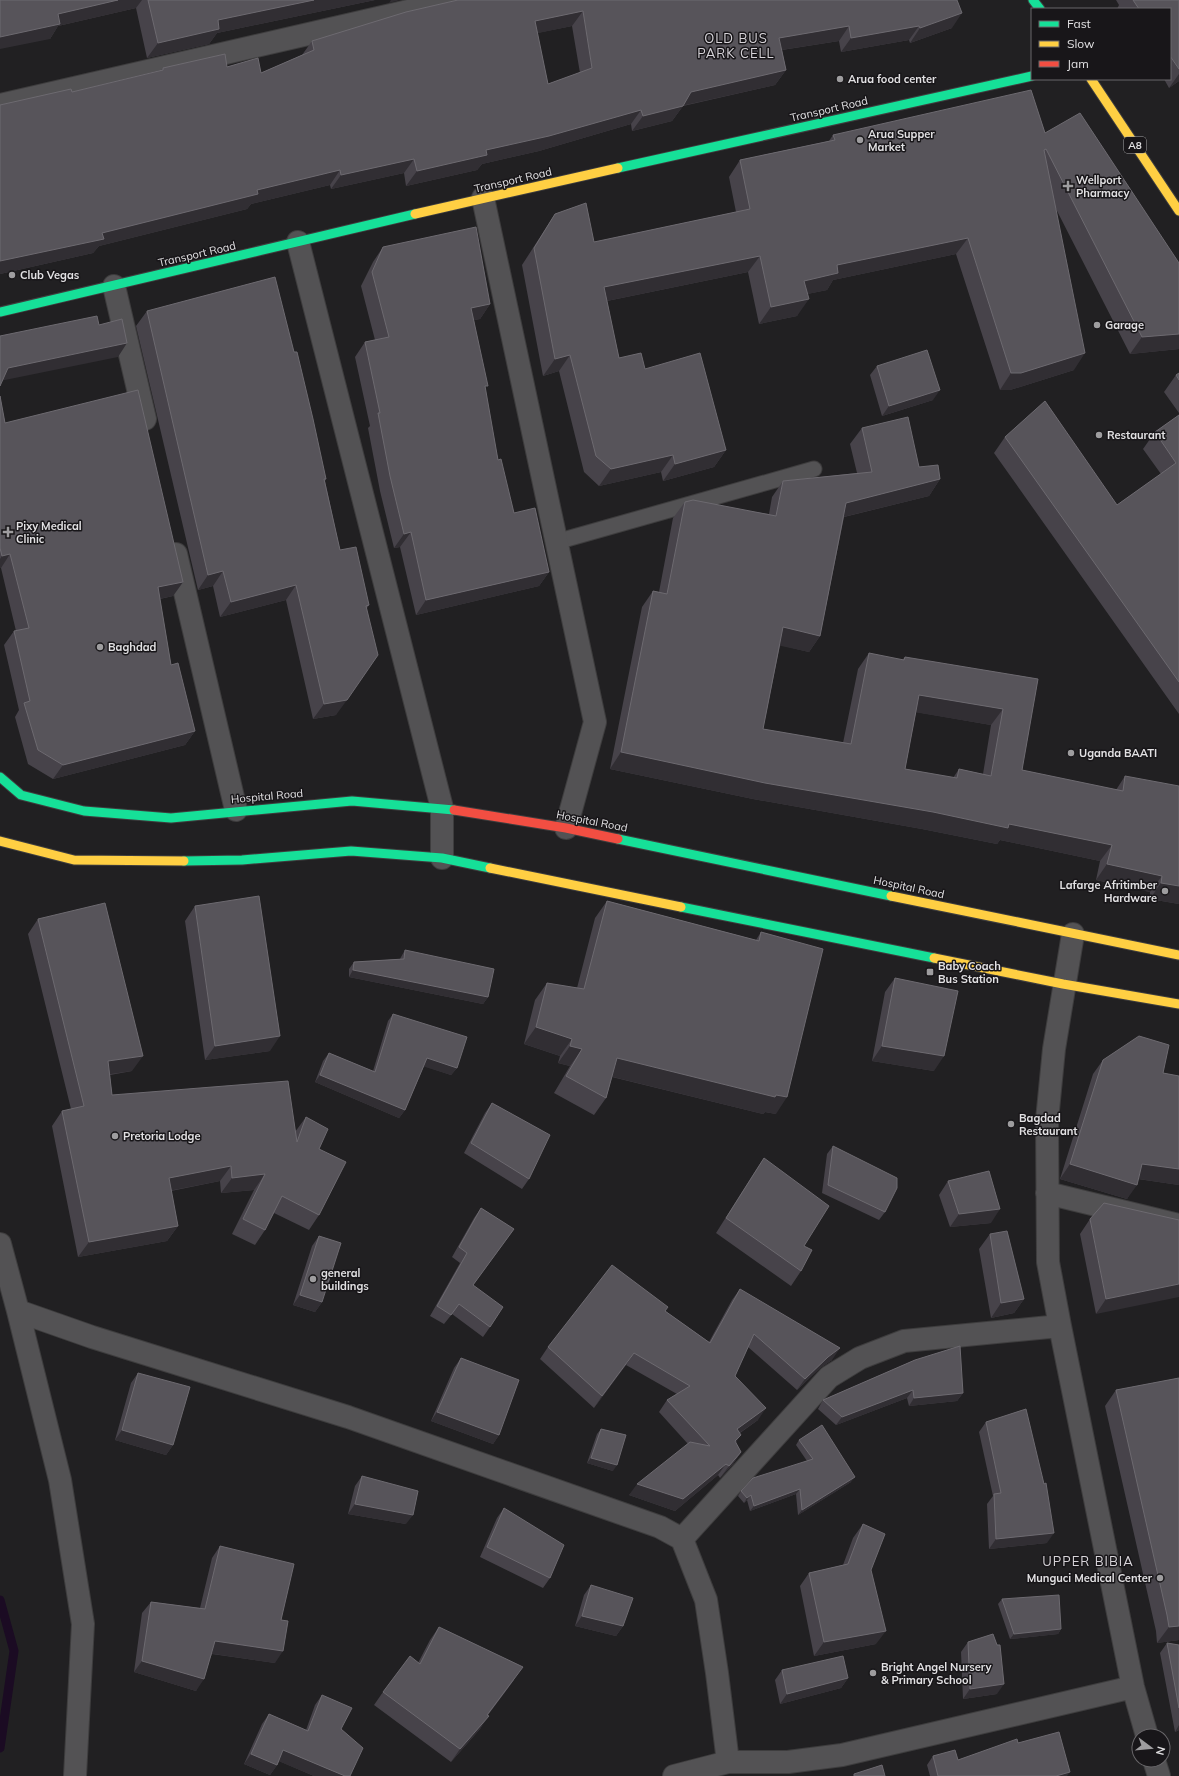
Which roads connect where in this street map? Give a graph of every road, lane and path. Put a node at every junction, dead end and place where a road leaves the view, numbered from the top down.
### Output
1 (456, 0) edge
2 (1031, 76) edge
3 (1092, 80) edge
4 (0, 105) edge
5 (483, 198) junction
6 (1176, 202) edge
7 (298, 242) junction
8 (114, 286) junction
9 (0, 312) edge
10 (149, 440) edge
11 (814, 469) dead end
12 (171, 533) edge
13 (556, 542) junction
14 (0, 776) edge
15 (442, 808) junction
16 (236, 810) junction
17 (566, 828) junction
18 (0, 841) edge
19 (442, 858) junction
20 (1073, 934) junction
21 (1179, 955) edge
22 (1063, 984) junction
23 (1179, 1004) edge
24 (1047, 1193) junction
25 (1179, 1225) edge
26 (0, 1244) edge
27 (18, 1311) junction
28 (1060, 1326) junction
29 (682, 1539) junction
30 (1134, 1687) junction
31 (1145, 1728) edge
32 (728, 1762) junction
33 (75, 1776) edge
34 (674, 1776) edge

1 - 4 street
2 - 5 main road, Transport Road
3 - 6 main road, A8
5 - 7 main road, Transport Road
5 - 13 street
7 - 8 main road, Transport Road
7 - 15 street
8 - 9 main road, Transport Road
8 - 10 street
11 - 13 lane
12 - 16 street
13 - 17 street
14 - 16 main road, Hospital Road
15 - 16 main road, Hospital Road
15 - 17 main road, Hospital Road
15 - 19 street
17 - 20 main road, Hospital Road
18 - 19 main road
19 - 22 main road
20 - 21 main road, Hospital Road
20 - 22 street
22 - 23 main road
22 - 24 street
24 - 25 street
24 - 28 street
26 - 27 street
27 - 29 street
27 - 33 street
28 - 29 street
28 - 30 street
29 - 32 street
30 - 31 street
30 - 32 street
32 - 34 street

